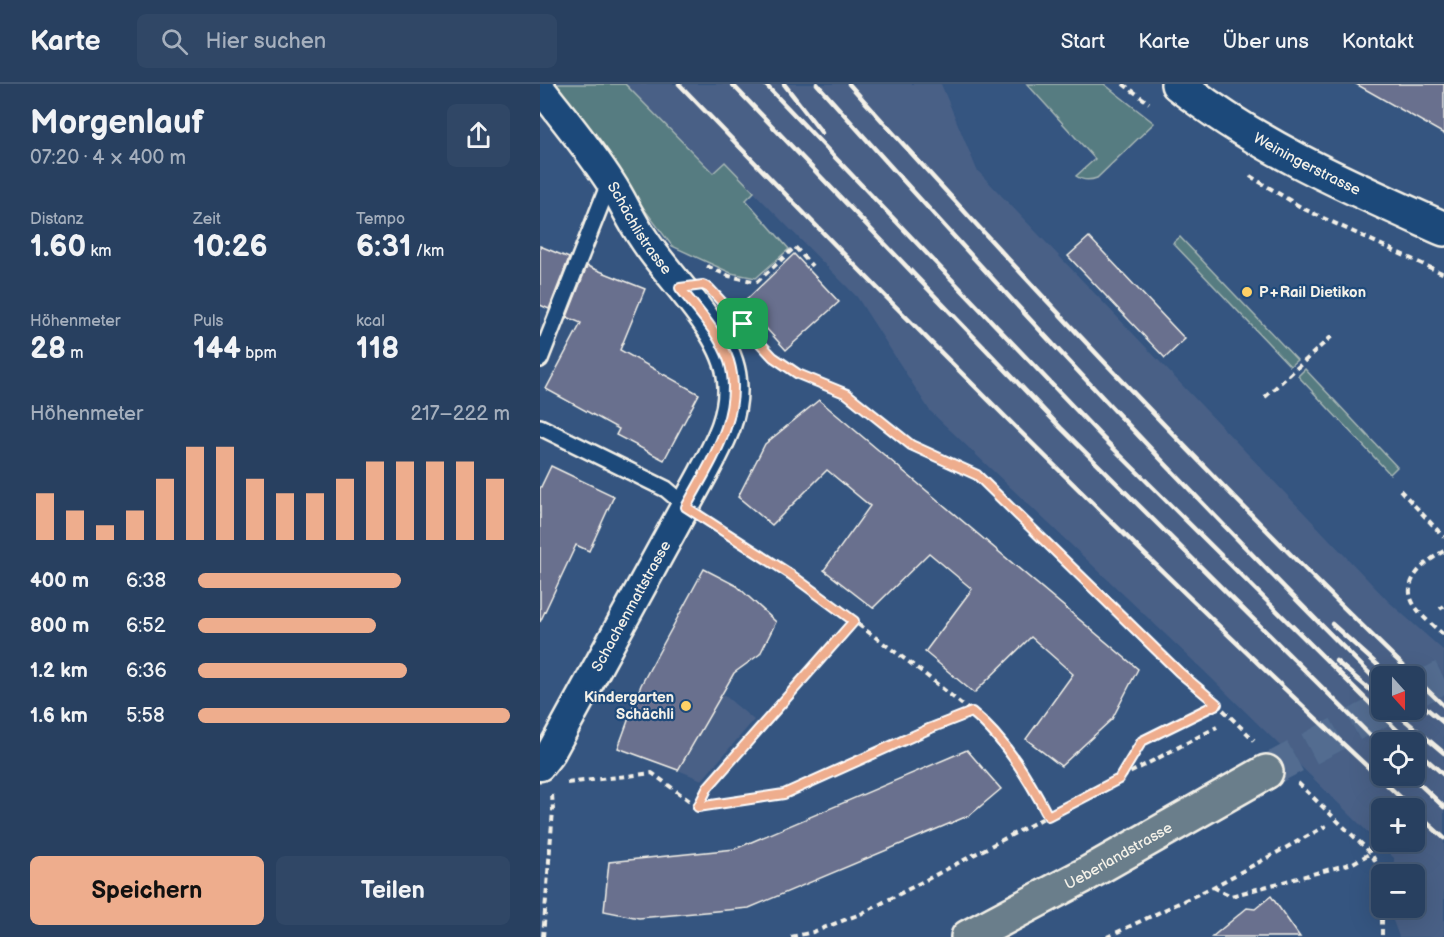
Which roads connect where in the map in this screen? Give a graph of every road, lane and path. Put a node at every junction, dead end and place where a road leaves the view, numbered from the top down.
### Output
1 (1178, 84) edge
2 (540, 87) edge
3 (610, 181) junction
4 (1444, 229) edge
5 (696, 262) dead end
6 (812, 266) dead end
7 (750, 332) dead end
8 (1332, 336) dead end
9 (540, 359) edge
10 (1265, 397) dead end
11 (540, 427) edge
12 (1400, 490) dead end
13 (686, 507) junction
14 (1444, 537) edge
15 (1444, 551) edge
16 (854, 621) junction
17 (1444, 635) edge
18 (972, 712) junction
19 (1217, 727) dead end
20 (1266, 772) tunnel mouth
21 (551, 778) edge
22 (1119, 779) junction
23 (698, 807) junction
24 (1048, 816) junction
25 (1326, 826) dead end
26 (1377, 864) edge
27 (1213, 887) junction
28 (1382, 918) edge
29 (543, 937) edge
30 (791, 937) edge
31 (968, 937) edge
32 (1107, 937) edge
33 (1382, 937) edge

1 - 4 street, Weiningerstrasse
2 - 3 street, Schächlistrasse
3 - 9 lane
3 - 13 street, Schächlistrasse
5 - 6 path
7 - 22 path
8 - 10 path
11 - 13 lane
12 - 14 path
13 - 16 path
13 - 21 street, Schachenmattstrasse
15 - 17 path
16 - 18 path
16 - 23 path
18 - 23 path
18 - 24 path
19 - 22 path
20 - 31 main road, Ueberlandstrasse
21 - 23 path
21 - 29 path
22 - 24 path
24 - 30 path
25 - 27 path
26 - 27 path
27 - 32 path
28 - 33 path

